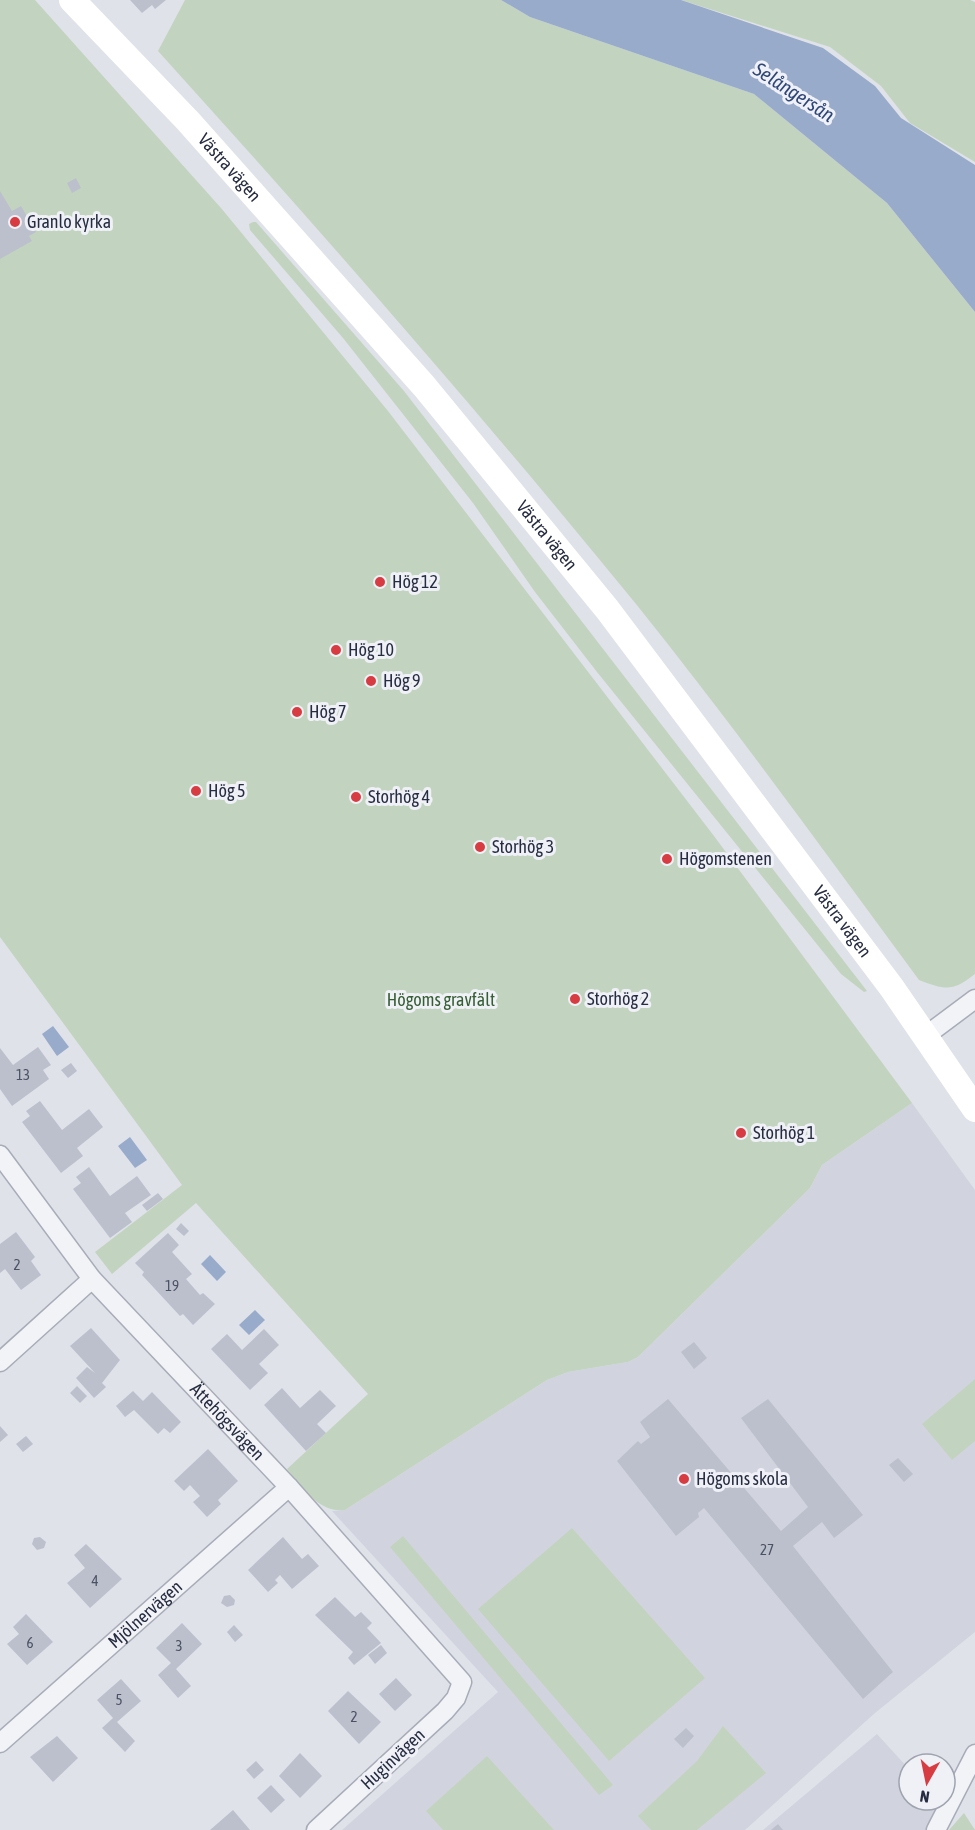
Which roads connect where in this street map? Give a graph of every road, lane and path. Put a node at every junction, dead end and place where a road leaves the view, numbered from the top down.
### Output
1 (72, 0) edge
2 (975, 999) edge
3 (924, 1037) junction
4 (975, 1109) edge
5 (0, 1155) edge
6 (92, 1279) junction
7 (0, 1362) edge
8 (289, 1487) junction
9 (462, 1682) joint
10 (0, 1743) edge
11 (975, 1754) edge
12 (316, 1830) edge
13 (936, 1830) edge

1 - 3 street, Västra vägen
2 - 3 street
3 - 4 street, Västra vägen
5 - 6 street, Ättehögsvägen
6 - 7 street
6 - 8 street, Ättehögsvägen
8 - 9 street, Ättehögsvägen
8 - 10 street, Mjölnervägen
9 - 12 street, Huginvägen
11 - 13 street

